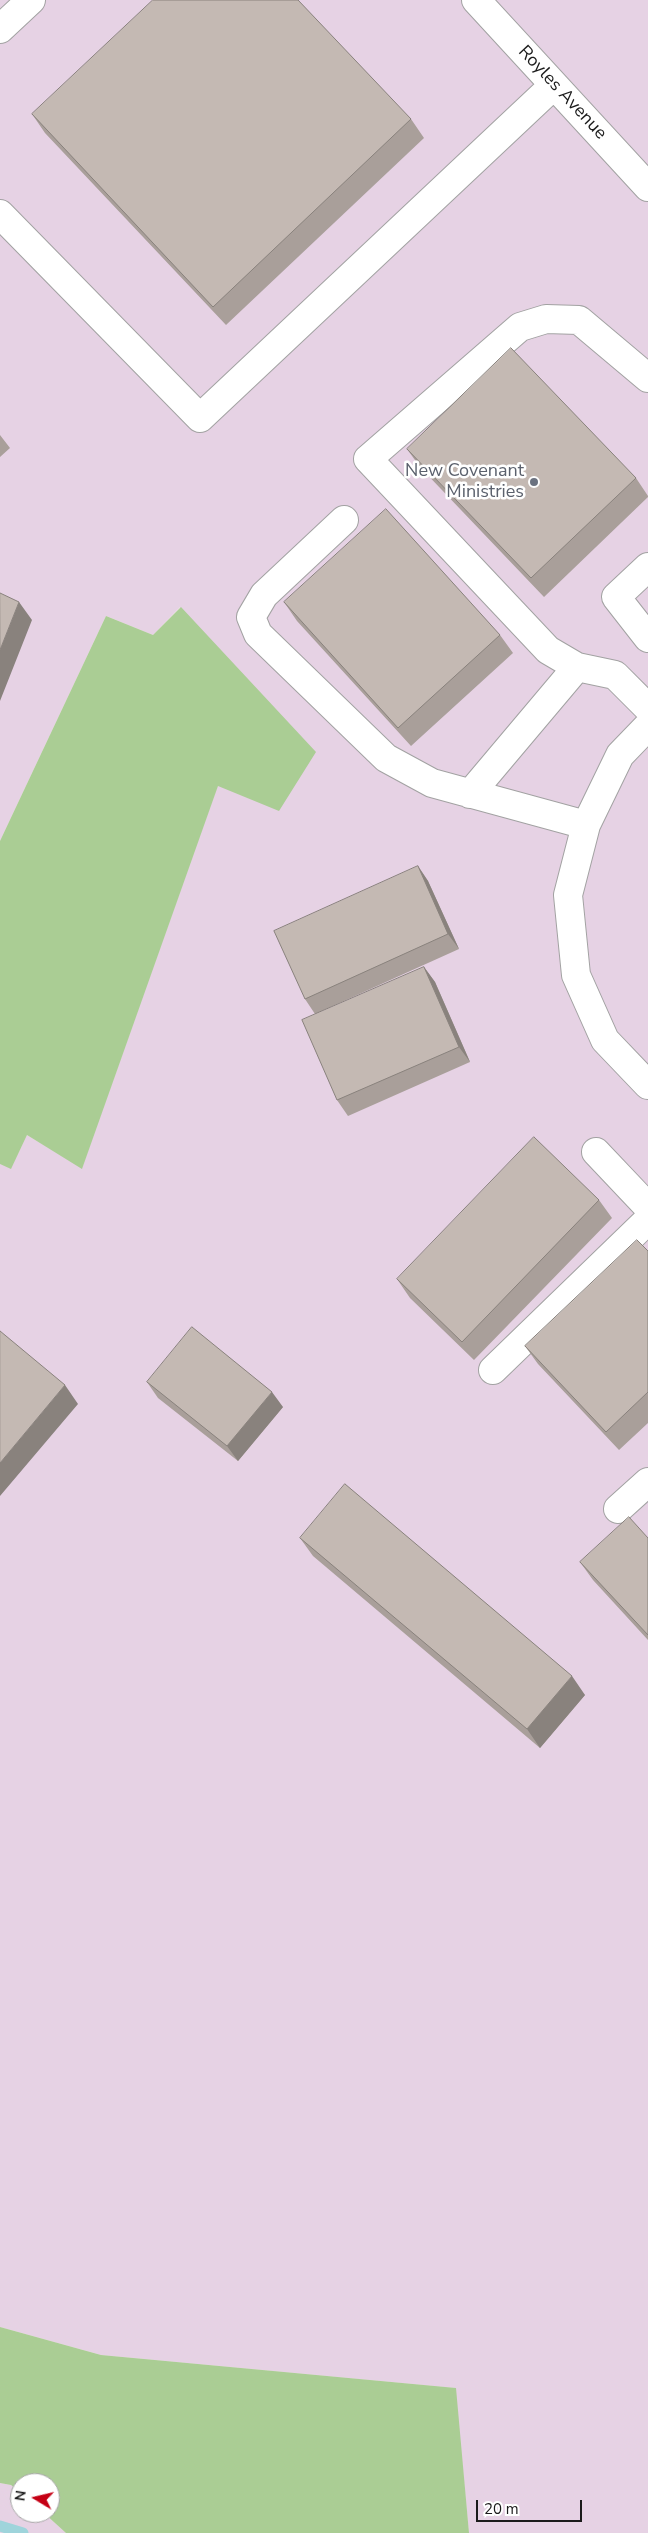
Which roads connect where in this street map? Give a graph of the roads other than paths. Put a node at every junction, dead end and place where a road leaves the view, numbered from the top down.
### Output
1 (31, 0) edge
2 (480, 1) edge
3 (0, 29) edge
4 (554, 85) junction
5 (648, 187) edge
6 (0, 214) edge
7 (648, 378) edge
8 (344, 520) dead end
9 (648, 567) edge
10 (648, 638) edge
11 (577, 667) junction
12 (648, 708) edge
13 (648, 726) edge
14 (470, 794) junction
15 (586, 825) junction
16 (648, 1084) edge
17 (596, 1152) dead end
18 (648, 1207) edge
19 (648, 1220) edge
20 (493, 1370) dead end
21 (648, 1482) edge
22 (618, 1509) dead end

1 - 3 street
2 - 4 street, Royles Avenue
4 - 5 street, Royles Avenue
4 - 6 street
7 - 11 street
8 - 14 street
9 - 10 street
11 - 12 street
11 - 14 street
13 - 15 street
14 - 15 street
15 - 16 street
17 - 18 street
19 - 20 street
21 - 22 street

